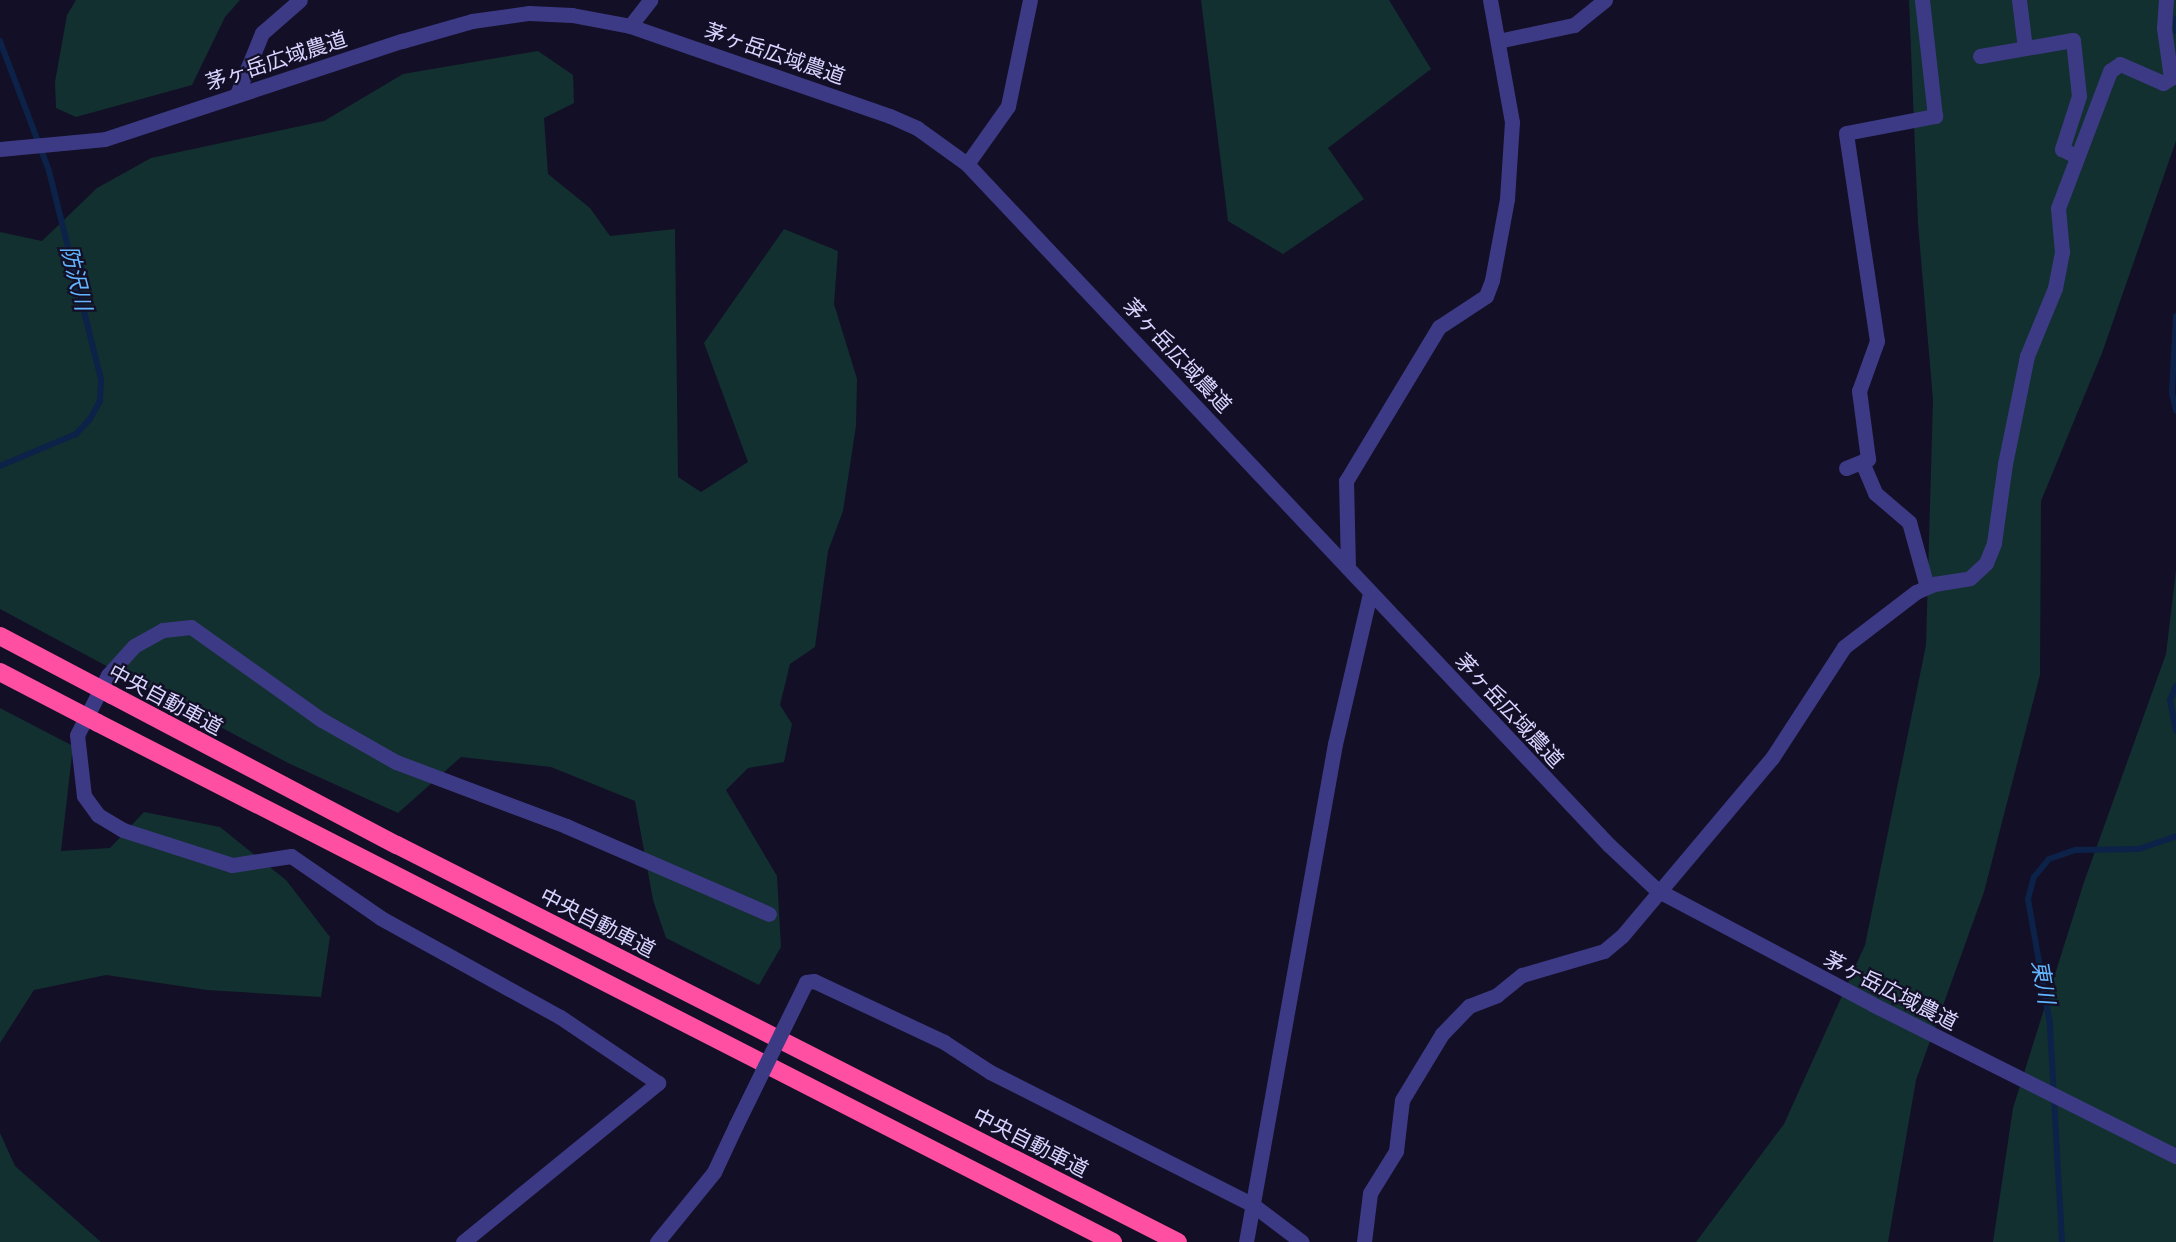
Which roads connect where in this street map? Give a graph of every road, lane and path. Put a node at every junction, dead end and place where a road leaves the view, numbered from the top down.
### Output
1 (300, 0) edge
2 (651, 0) edge
3 (1030, 0) edge
4 (1490, 0) edge
5 (1605, 0) edge
6 (1922, 0) edge
7 (2019, 0) edge
8 (2166, 0) edge
9 (630, 26) junction
10 (1498, 41) junction
11 (2025, 48) junction
12 (1980, 56) dead end
13 (237, 94) junction
14 (0, 149) edge
15 (2077, 157) junction
16 (967, 164) junction
17 (1862, 462) junction
18 (1846, 468) dead end
19 (1348, 568) junction
20 (1928, 587) junction
21 (1370, 592) junction
22 (0, 636) edge
23 (0, 672) edge
24 (1657, 890) junction
25 (769, 914) dead end
26 (2176, 1156) edge
27 (1253, 1205) junction
28 (463, 1242) edge
29 (657, 1242) edge
30 (1113, 1242) edge
31 (1178, 1242) edge
32 (1246, 1242) edge
33 (1302, 1242) edge
34 (1364, 1242) edge

1 - 13 street
2 - 9 street
3 - 16 street
4 - 10 street
5 - 10 street
6 - 17 street
7 - 11 street
8 - 15 street
9 - 13 street, 茅ヶ岳広域農道
9 - 16 street, 茅ヶ岳広域農道
10 - 19 street
11 - 12 street
11 - 15 street
13 - 14 street, 茅ヶ岳広域農道
15 - 20 street
16 - 19 street, 茅ヶ岳広域農道
17 - 18 street
17 - 20 street
19 - 21 street, 茅ヶ岳広域農道
20 - 24 street
21 - 24 street, 茅ヶ岳広域農道
21 - 27 street
22 - 31 highway, 中央自動車道, bridge
23 - 30 highway, bridge
24 - 26 street, 茅ヶ岳広域農道
24 - 34 street
25 - 28 street
27 - 29 street, bridge
27 - 32 street
27 - 33 street

